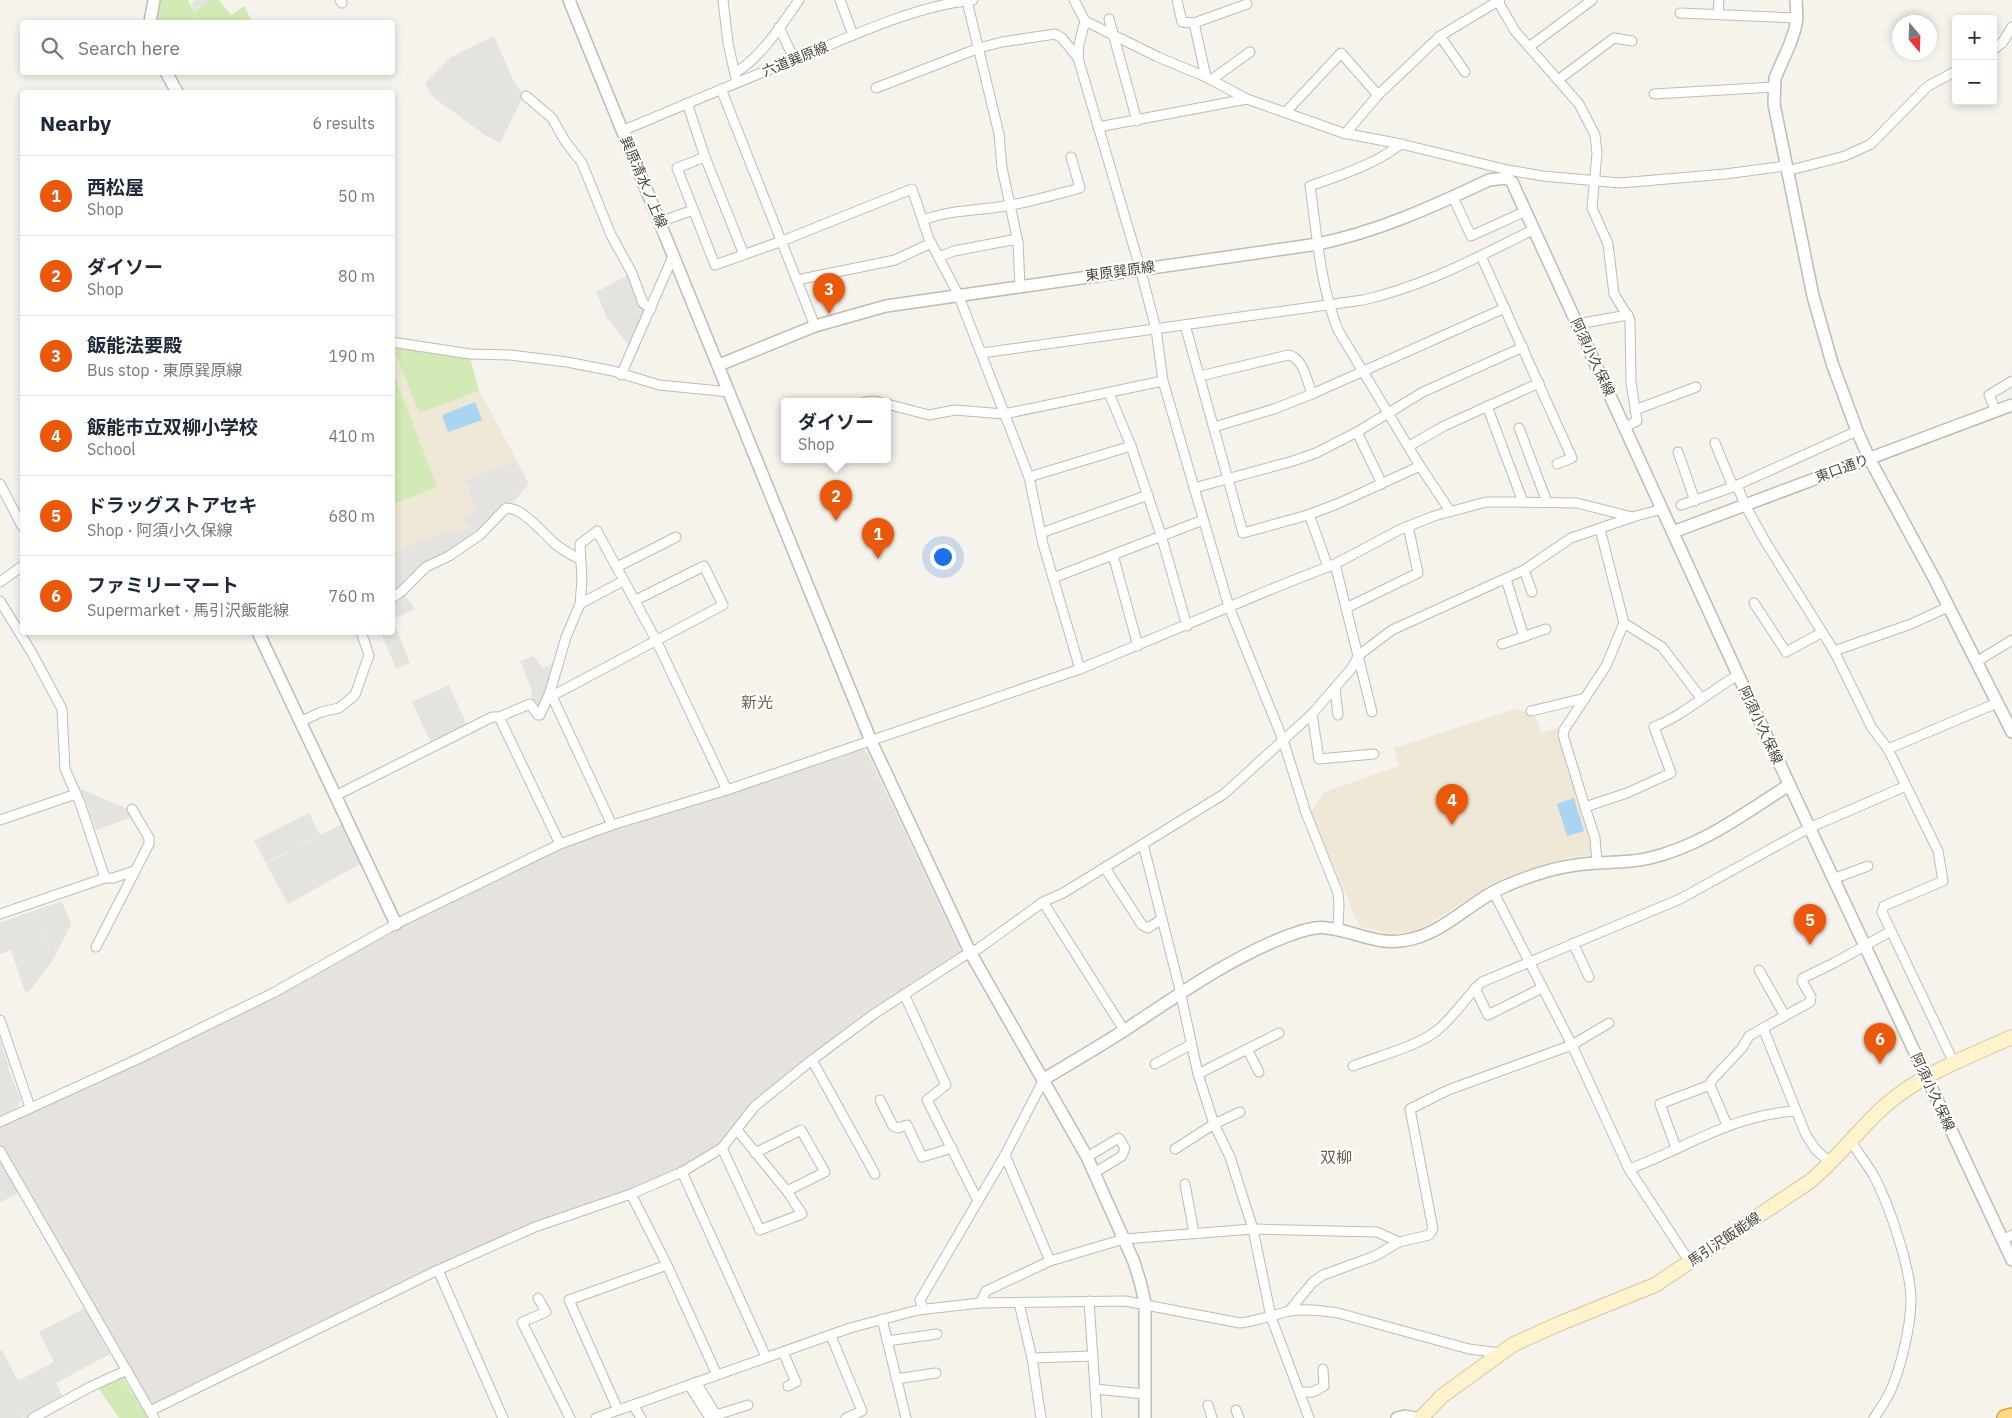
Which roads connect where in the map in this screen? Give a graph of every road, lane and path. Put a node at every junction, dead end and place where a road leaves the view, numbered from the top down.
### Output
1 (154, 0) edge
2 (569, 0) edge
3 (723, 0) edge
4 (799, 0) edge
5 (840, 0) edge
6 (967, 0) edge
7 (972, 0) edge
8 (1074, 0) edge
9 (1177, 0) edge
10 (1592, 0) edge
11 (1719, 0) edge
12 (1796, 0) edge
13 (1498, 1) edge
14 (1247, 4) dead end
15 (1680, 13) dead end
16 (1718, 14) junction
17 (1110, 18) dead end
18 (1797, 18) junction
19 (150, 20) edge
20 (1085, 21) junction
21 (1194, 22) junction
22 (780, 27) junction
23 (2012, 27) edge
24 (1114, 34) junction
25 (853, 35) junction
26 (1440, 36) junction
27 (1632, 41) dead end
28 (1530, 46) junction
29 (1997, 47) edge
30 (979, 48) junction
31 (1250, 52) dead end
32 (1078, 58) junction
33 (794, 59) junction
34 (1465, 72) dead end
35 (1952, 73) edge
36 (168, 75) edge
37 (736, 78) junction
38 (1209, 78) junction
39 (1558, 80) junction
40 (1774, 87) junction
41 (876, 88) dead end
42 (721, 89) junction
43 (175, 90) edge
44 (1654, 94) dead end
45 (1378, 95) junction
46 (526, 96) dead end
47 (1247, 99) junction
48 (687, 103) junction
49 (1285, 113) junction
50 (1137, 121) junction
51 (1098, 128) junction
52 (622, 130) junction
53 (1346, 134) junction
54 (1401, 144) junction
55 (705, 156) junction
56 (1071, 157) dead end
57 (1787, 169) junction
58 (1595, 179) junction
59 (1516, 188) joint
60 (1453, 197) junction
61 (1011, 206) junction
62 (693, 210) junction
63 (1526, 211) junction
64 (923, 220) junction
65 (660, 222) junction
66 (1535, 229) junction
67 (1017, 239) junction
68 (782, 242) junction
69 (932, 243) junction
70 (1318, 244) junction
71 (674, 254) junction
72 (744, 255) junction
73 (1481, 256) junction
74 (939, 257) junction
75 (1140, 268) junction
76 (797, 280) junction
77 (1020, 286) junction
78 (958, 294) junction
79 (1329, 305) junction
80 (1505, 308) junction
81 (650, 309) junction
82 (1628, 316) junction
83 (1577, 324) junction
84 (1185, 325) junction
85 (815, 326) junction
86 (1156, 329) junction
87 (395, 342) edge
88 (1523, 347) junction
89 (982, 353) junction
90 (718, 365) junction
91 (1363, 372) junction
92 (621, 375) junction
93 (1200, 376) junction
94 (1163, 381) junction
95 (2012, 381) edge
96 (1539, 383) junction
97 (1696, 388) dead end
98 (730, 392) junction
99 (1108, 393) junction
100 (1312, 394) junction
101 (891, 405) edge
102 (1487, 406) junction
103 (2011, 408) edge
104 (1636, 410) junction
105 (1996, 411) junction
106 (1389, 413) junction
107 (1004, 414) junction
108 (1214, 427) junction
109 (1625, 427) junction
110 (1519, 428) dead end
111 (1857, 431) junction
112 (1357, 432) junction
113 (1715, 443) dead end
114 (1131, 446) junction
115 (1409, 446) junction
116 (1678, 452) dead end
117 (1869, 458) junction
118 (1557, 464) dead end
119 (1420, 466) junction
120 (1029, 477) junction
121 (1229, 479) junction
122 (0, 484) edge
123 (1382, 484) junction
124 (1735, 486) junction
125 (1194, 488) junction
126 (1148, 495) junction
127 (1695, 501) junction
128 (1523, 502) junction
129 (1547, 502) junction
130 (1682, 505) dead end
131 (1745, 505) junction
132 (1662, 509) junction
133 (1450, 511) junction
134 (1309, 514) junction
135 (1632, 517) junction
136 (1203, 520) junction
137 (20, 522) edge
138 (1408, 526) junction
139 (1600, 529) junction
140 (1672, 532) junction
141 (1041, 533) junction
142 (1161, 535) junction
143 (676, 537) dead end
144 (1113, 555) junction
145 (580, 559) junction
146 (1331, 565) junction
147 (20, 567) edge
148 (617, 567) junction
149 (1524, 570) junction
150 (1053, 578) junction
151 (1506, 579) junction
152 (623, 581) junction
153 (0, 582) edge
154 (1532, 592) dead end
155 (395, 596) edge
156 (636, 600) junction
157 (0, 601) edge
158 (1754, 603) dead end
159 (580, 604) junction
160 (1948, 607) junction
161 (1229, 608) junction
162 (1346, 608) junction
163 (1624, 623) junction
164 (1188, 626) junction
165 (1546, 629) dead end
166 (1821, 633) junction
167 (20, 634) edge
168 (21, 635) edge
169 (259, 635) edge
170 (363, 635) edge
171 (1524, 637) junction
172 (656, 640) junction
173 (2012, 640) edge
174 (1502, 644) dead end
175 (1138, 646) junction
176 (1834, 651) junction
177 (1359, 655) junction
178 (1976, 662) junction
179 (1080, 670) junction
180 (1738, 675) junction
181 (1335, 688) junction
182 (551, 694) junction
183 (1584, 698) junction
184 (1701, 698) junction
185 (1997, 703) junction
186 (1531, 711) dead end
187 (1372, 712) dead end
188 (1312, 714) junction
189 (1338, 715) dead end
190 (499, 717) junction
191 (300, 722) junction
192 (2012, 732) edge
193 (1282, 740) junction
194 (871, 741) junction
195 (1888, 749) junction
196 (1374, 754) dead end
197 (1789, 785) junction
198 (1906, 786) junction
199 (727, 790) junction
200 (76, 794) junction
201 (335, 796) junction
202 (1585, 807) junction
203 (132, 809) dead end
204 (0, 820) edge
205 (612, 825) junction
206 (1809, 828) junction
207 (560, 844) junction
208 (1143, 844) junction
209 (1597, 863) junction
210 (1868, 866) dead end
211 (1105, 868) junction
212 (134, 871) junction
213 (106, 878) junction
214 (1833, 879) junction
215 (1493, 891) junction
216 (1043, 902) junction
217 (0, 914) edge
218 (1162, 919) junction
219 (396, 924) junction
220 (1338, 930) junction
221 (1891, 931) junction
222 (1573, 943) junction
223 (1864, 946) junction
224 (96, 947) dead end
225 (970, 952) junction
226 (1529, 963) junction
227 (1759, 970) dead end
228 (1590, 978) dead end
229 (1475, 988) junction
230 (1542, 988) junction
231 (1180, 993) junction
232 (904, 994) junction
233 (1785, 1016) junction
234 (0, 1020) edge
235 (1609, 1023) dead end
236 (1763, 1028) junction
237 (1124, 1030) junction
238 (1279, 1033) dead end
239 (2012, 1037) edge
240 (1572, 1045) junction
241 (1190, 1046) junction
242 (1247, 1049) junction
243 (812, 1060) junction
244 (1954, 1063) junction
245 (1155, 1064) dead end
246 (1353, 1066) dead end
247 (1259, 1072) dead end
248 (1198, 1074) junction
249 (1926, 1077) junction
250 (1044, 1079) junction
251 (1710, 1085) junction
252 (880, 1100) dead end
253 (30, 1107) junction
254 (1795, 1111) junction
255 (1240, 1112) dead end
256 (0, 1122) edge
257 (1214, 1124) junction
258 (1727, 1125) junction
259 (737, 1130) junction
260 (1850, 1142) junction
261 (722, 1148) junction
262 (952, 1148) junction
263 (1676, 1148) junction
264 (1175, 1149) dead end
265 (0, 1150) edge
266 (755, 1153) junction
267 (1005, 1155) junction
268 (1087, 1157) junction
269 (1831, 1163) junction
270 (1629, 1169) junction
271 (682, 1172) junction
272 (1094, 1173) junction
273 (875, 1174) dead end
274 (1185, 1184) dead end
275 (787, 1191) junction
276 (631, 1194) junction
277 (977, 1199) junction
278 (1253, 1229) junction
279 (1194, 1233) junction
280 (2007, 1237) edge
281 (1124, 1239) junction
282 (1399, 1242) junction
283 (2012, 1260) edge
284 (1050, 1261) junction
285 (1689, 1261) junction
286 (667, 1266) junction
287 (438, 1270) junction
288 (538, 1298) dead end
289 (1089, 1301) junction
290 (980, 1303) junction
291 (1019, 1303) junction
292 (1145, 1303) junction
293 (923, 1309) junction
294 (1289, 1311) junction
295 (1271, 1317) junction
296 (882, 1319) junction
297 (936, 1334) dead end
298 (831, 1336) junction
299 (887, 1341) junction
300 (783, 1352) junction
301 (1500, 1353) junction
302 (1093, 1356) junction
303 (766, 1357) junction
304 (1032, 1358) junction
305 (1323, 1369) dead end
306 (127, 1370) junction
307 (936, 1374) dead end
308 (717, 1375) junction
309 (896, 1379) junction
310 (692, 1383) junction
311 (788, 1386) dead end
312 (1095, 1389) junction
313 (1300, 1392) junction
314 (1144, 1394) junction
315 (633, 1405) junction
316 (748, 1405) dead end
317 (1208, 1405) dead end
318 (618, 1410) junction
319 (152, 1414) edge
320 (2012, 1416) edge
321 (714, 1417) edge
322 (33, 1418) edge
323 (503, 1418) edge
324 (570, 1418) edge
325 (596, 1418) edge
326 (641, 1418) edge
327 (846, 1418) edge
328 (906, 1418) edge
329 (1041, 1418) edge
330 (1097, 1418) edge
331 (1145, 1418) edge
332 (1212, 1418) edge
333 (1309, 1418) edge
334 (1397, 1418) edge
335 (1415, 1418) edge
336 (1421, 1418) edge
337 (1874, 1418) edge
338 (2005, 1418) edge

1 - 19 street
2 - 52 street, 巽原清水ノ上線
3 - 37 street
4 - 22 street
5 - 25 street
6 - 7 street, 六道巽原線
6 - 25 street, 六道巽原線
6 - 30 street
8 - 20 street
9 - 21 street
10 - 28 street
11 - 16 street
12 - 18 street
13 - 26 street
13 - 28 street
14 - 21 street
15 - 16 street
16 - 18 street
17 - 24 street
18 - 40 street
20 - 24 street
20 - 32 street
21 - 38 street
22 - 33 street
22 - 37 street
23 - 29 street
24 - 38 street
24 - 50 street
25 - 33 street, 六道巽原線
26 - 34 street
26 - 45 street
27 - 39 street
28 - 39 street
30 - 32 street
30 - 41 street
30 - 61 street
31 - 38 street
32 - 51 street
33 - 37 street, 六道巽原線
35 - 57 street
36 - 43 street
37 - 42 street, 六道巽原線
38 - 47 street
39 - 58 street
40 - 44 street
40 - 57 street
42 - 48 street, 六道巽原線
42 - 68 street
45 - 49 street
45 - 53 street
46 - 81 street
47 - 49 street
47 - 50 street
48 - 52 street, 六道巽原線
48 - 55 street
49 - 53 street
50 - 51 street
51 - 75 street
52 - 65 street, 巽原清水ノ上線
53 - 54 street
54 - 58 street
54 - 70 street
55 - 62 street
55 - 72 street
56 - 61 street
57 - 58 street
57 - 111 street
58 - 82 street
59 - 60 street, 東原巽原線
59 - 63 street, 阿須小久保線
60 - 63 street
60 - 70 street, 東原巽原線
61 - 64 street
61 - 67 street
62 - 65 street
62 - 72 street
63 - 66 street, 阿須小久保線
64 - 68 street
64 - 69 street
65 - 71 street, 巽原清水ノ上線
66 - 73 street
66 - 83 street, 阿須小久保線
67 - 74 street
67 - 77 street
68 - 72 street
68 - 76 street
69 - 74 street
69 - 76 street
70 - 75 street, 東原巽原線
70 - 79 street
71 - 81 street
71 - 90 street, 巽原清水ノ上線
73 - 79 street
73 - 80 street
74 - 78 street
75 - 77 street, 東原巽原線
75 - 86 street
76 - 85 street
77 - 78 street, 東原巽原線
78 - 85 street, 東原巽原線
78 - 89 street
79 - 84 street
79 - 91 street
80 - 88 street
80 - 91 street
81 - 92 street
82 - 83 street
82 - 104 street
83 - 109 street, 阿須小久保線
84 - 86 street
84 - 93 street
85 - 90 street, 東原巽原線
86 - 89 street
86 - 94 street
87 - 92 street
88 - 96 street
88 - 106 street
89 - 107 street
90 - 98 street, 巽原清水ノ上線
91 - 100 street
91 - 106 street
92 - 98 street
93 - 100 street
93 - 108 street
94 - 99 street
94 - 125 street
95 - 105 street
96 - 102 street
96 - 118 street
97 - 104 street
98 - 194 street, 巽原清水ノ上線
99 - 107 street
99 - 114 street
100 - 108 street
101 - 107 street
102 - 115 street
102 - 128 street
103 - 105 street, 東口通り
104 - 109 street
105 - 117 street, 東口通り
106 - 112 street
106 - 115 street
107 - 120 street
108 - 121 street
109 - 132 street, 阿須小久保線
110 - 129 street
111 - 117 street
111 - 124 street
112 - 121 street
112 - 123 street
113 - 124 street
114 - 120 street
114 - 126 street
115 - 119 street
116 - 127 street
117 - 131 street, 東口通り
117 - 160 street
119 - 123 street
119 - 133 street
120 - 141 street
121 - 125 street
121 - 134 street
122 - 137 street
123 - 134 street
124 - 127 street
124 - 131 street
125 - 136 street
126 - 141 street
126 - 142 street
127 - 130 street
128 - 129 street
128 - 133 street
129 - 135 street
131 - 140 street, 東口通り
131 - 166 street
132 - 135 street
132 - 140 street, 阿須小久保線
133 - 138 street
134 - 146 street
135 - 139 street
136 - 142 street
136 - 161 street
138 - 146 street
138 - 162 street
139 - 149 street
139 - 163 street
140 - 180 street, 阿須小久保線
141 - 150 street
142 - 144 street
142 - 164 street
143 - 148 street
144 - 150 street
144 - 175 street
145 - 148 street
145 - 155 street
145 - 159 street
146 - 161 street
146 - 162 street
147 - 153 street
148 - 152 street
149 - 151 street
149 - 154 street
150 - 179 street
151 - 171 street
151 - 177 street
152 - 156 street
152 - 159 street
156 - 172 street
156 - 172 street
157 - 167 street
158 - 166 street
159 - 182 street
160 - 176 street
160 - 178 street
161 - 164 street
161 - 193 street
162 - 177 street
163 - 183 street
163 - 184 street
164 - 175 street
165 - 171 street
166 - 176 street
168 - 200 street
169 - 191 street
170 - 191 street
171 - 174 street
172 - 182 street
172 - 199 street
173 - 178 street
175 - 179 street
176 - 195 street
177 - 181 street
177 - 187 street
178 - 185 street
179 - 194 street
180 - 184 street
180 - 197 street, 阿須小久保線
181 - 188 street
181 - 189 street
182 - 190 street
182 - 205 street
183 - 186 street
183 - 202 street
184 - 202 street
185 - 192 street
185 - 195 street
188 - 193 street
188 - 196 street
190 - 201 street
190 - 207 street
191 - 201 street
193 - 208 street
193 - 220 street
194 - 199 street
194 - 225 street, 巽原清水ノ上線
195 - 198 street
197 - 206 street, 阿須小久保線
197 - 209 street
198 - 206 street
198 - 221 street
199 - 205 street
200 - 204 street
200 - 213 street
201 - 219 street
202 - 209 street
203 - 212 street
205 - 207 street
206 - 214 street, 阿須小久保線
206 - 222 street
207 - 219 street
208 - 211 street
208 - 218 street
209 - 215 street
210 - 214 street
211 - 216 street
211 - 218 street
212 - 213 street
212 - 224 street
213 - 217 street
214 - 223 street, 阿須小久保線
215 - 220 street
215 - 226 street
216 - 225 street
216 - 237 street
218 - 231 street
219 - 253 street
220 - 231 street
221 - 223 street
221 - 244 street
222 - 226 street
222 - 228 street
223 - 233 street
223 - 249 street, 阿須小久保線
225 - 232 street
225 - 250 street, 巽原清水ノ上線
226 - 229 street
226 - 230 street
227 - 233 street
229 - 230 street
229 - 246 street
230 - 240 street
231 - 237 street
231 - 241 street
232 - 243 street
232 - 262 street
233 - 236 street
234 - 253 street
235 - 240 street
236 - 251 street
236 - 254 street
237 - 250 street
238 - 242 street
239 - 244 main road, 馬引沢飯能線
240 - 270 street
240 - 282 street
241 - 245 street
241 - 248 street
242 - 247 street
242 - 248 street
243 - 259 street
243 - 273 street
244 - 249 main road, 馬引沢飯能線
248 - 257 street
249 - 260 main road, 馬引沢飯能線
249 - 280 street, 阿須小久保線
250 - 267 street
250 - 268 street, 巽原清水ノ上線
251 - 258 street
251 - 263 street
252 - 262 street
253 - 256 street
254 - 258 street
254 - 269 street
255 - 257 street
257 - 264 street
257 - 278 street
258 - 263 street
259 - 261 street
259 - 266 street
260 - 269 main road, 馬引沢飯能線
260 - 337 street
261 - 271 street
261 - 275 street
262 - 277 street
263 - 270 street
265 - 306 street
266 - 275 street
266 - 275 street
267 - 277 street
267 - 284 street
268 - 272 street, 巽原清水ノ上線
268 - 272 street
269 - 285 main road, 馬引沢飯能線
270 - 285 street
271 - 276 street
271 - 303 street
272 - 281 street, 巽原清水ノ上線
274 - 279 street
276 - 286 street
276 - 287 street
277 - 293 street
278 - 279 street
278 - 282 street
278 - 295 street
279 - 281 street
280 - 283 street, 阿須小久保線
281 - 284 street
281 - 292 street, 巽原清水ノ上線
282 - 294 street
284 - 290 street
285 - 301 main road, 馬引沢飯能線
286 - 308 street
286 - 318 street
287 - 319 street
287 - 323 street
288 - 324 street
289 - 291 street
289 - 292 street
289 - 302 street
290 - 291 street
290 - 293 street
291 - 304 street
292 - 295 street
292 - 314 street, 巽原清水ノ上線
293 - 296 street
294 - 295 street
294 - 301 street
295 - 313 street
296 - 298 street
296 - 299 street
297 - 299 street
298 - 300 street
298 - 327 street
299 - 309 street
300 - 303 street
300 - 311 street
301 - 336 main road, 馬引沢飯能線
302 - 304 street
302 - 312 street
303 - 308 street
304 - 329 street
305 - 313 street
306 - 319 street
306 - 322 street
307 - 309 street
308 - 310 street
309 - 328 street
310 - 315 street
310 - 321 street
312 - 314 street
312 - 330 street
313 - 333 street
314 - 331 street, 巽原清水ノ上線
315 - 318 street
315 - 326 street
316 - 321 street
317 - 332 street
318 - 325 street
320 - 338 highway
334 - 335 street

